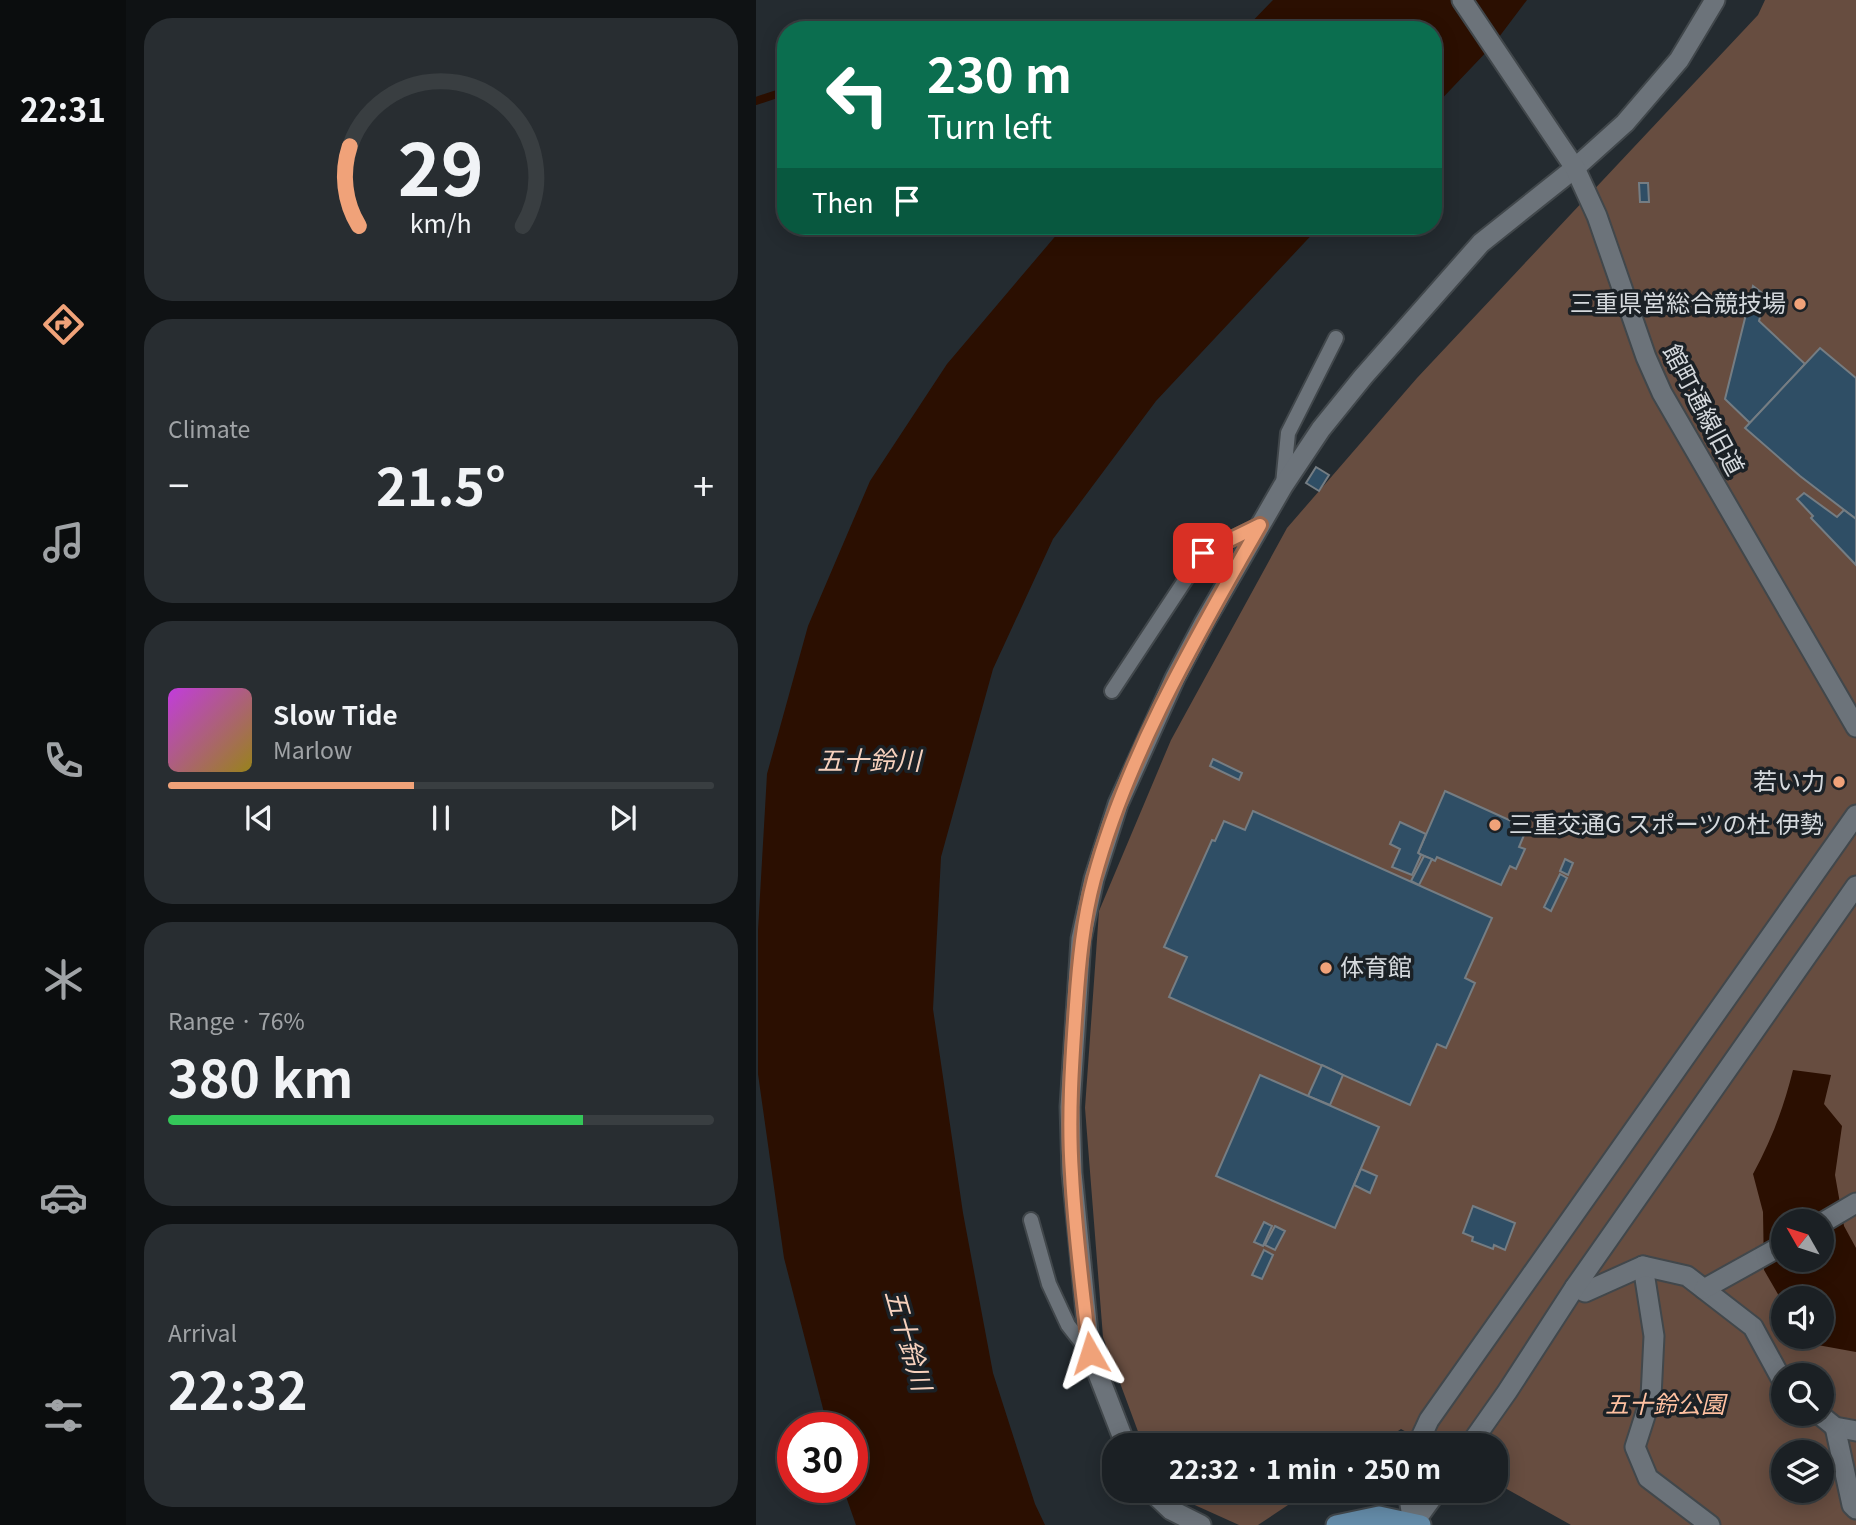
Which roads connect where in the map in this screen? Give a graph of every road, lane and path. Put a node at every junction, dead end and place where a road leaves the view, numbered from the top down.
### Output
1 (1462, 0) edge
2 (1715, 0) edge
3 (1575, 167) junction
4 (1336, 338) dead end
5 (1283, 486) junction
6 (1260, 525) junction
7 (1112, 691) dead end
8 (1856, 727) edge
9 (1856, 815) edge
10 (1856, 886) edge
11 (1856, 1203) edge
12 (1834, 1216) edge
13 (1031, 1220) dead end
14 (1771, 1252) edge
15 (1643, 1266) junction
16 (1576, 1287) junction
17 (1704, 1289) junction
18 (1090, 1353) junction
19 (1772, 1363) edge
20 (1835, 1427) joint
21 (1856, 1431) edge
22 (1121, 1433) edge
23 (1423, 1433) edge
24 (1478, 1433) edge
25 (1164, 1503) edge
26 (1410, 1503) edge
27 (1429, 1503) edge
28 (1856, 1509) edge
29 (1201, 1525) edge
30 (1336, 1525) edge
31 (1415, 1525) edge
32 (1710, 1525) edge

1 - 3 street, 館町通線旧道
2 - 3 street
3 - 5 street
3 - 8 street, 館町通線旧道
4 - 5 lane
5 - 6 street
6 - 7 lane
6 - 18 street
9 - 23 street
10 - 16 street
11 - 12 street
13 - 18 lane
14 - 17 street
15 - 16 street
15 - 17 street
15 - 32 street
16 - 24 street
17 - 19 street
18 - 22 street
20 - 21 street
20 - 28 street
25 - 29 street
26 - 31 street
27 - 31 street
30 - 31 main road

